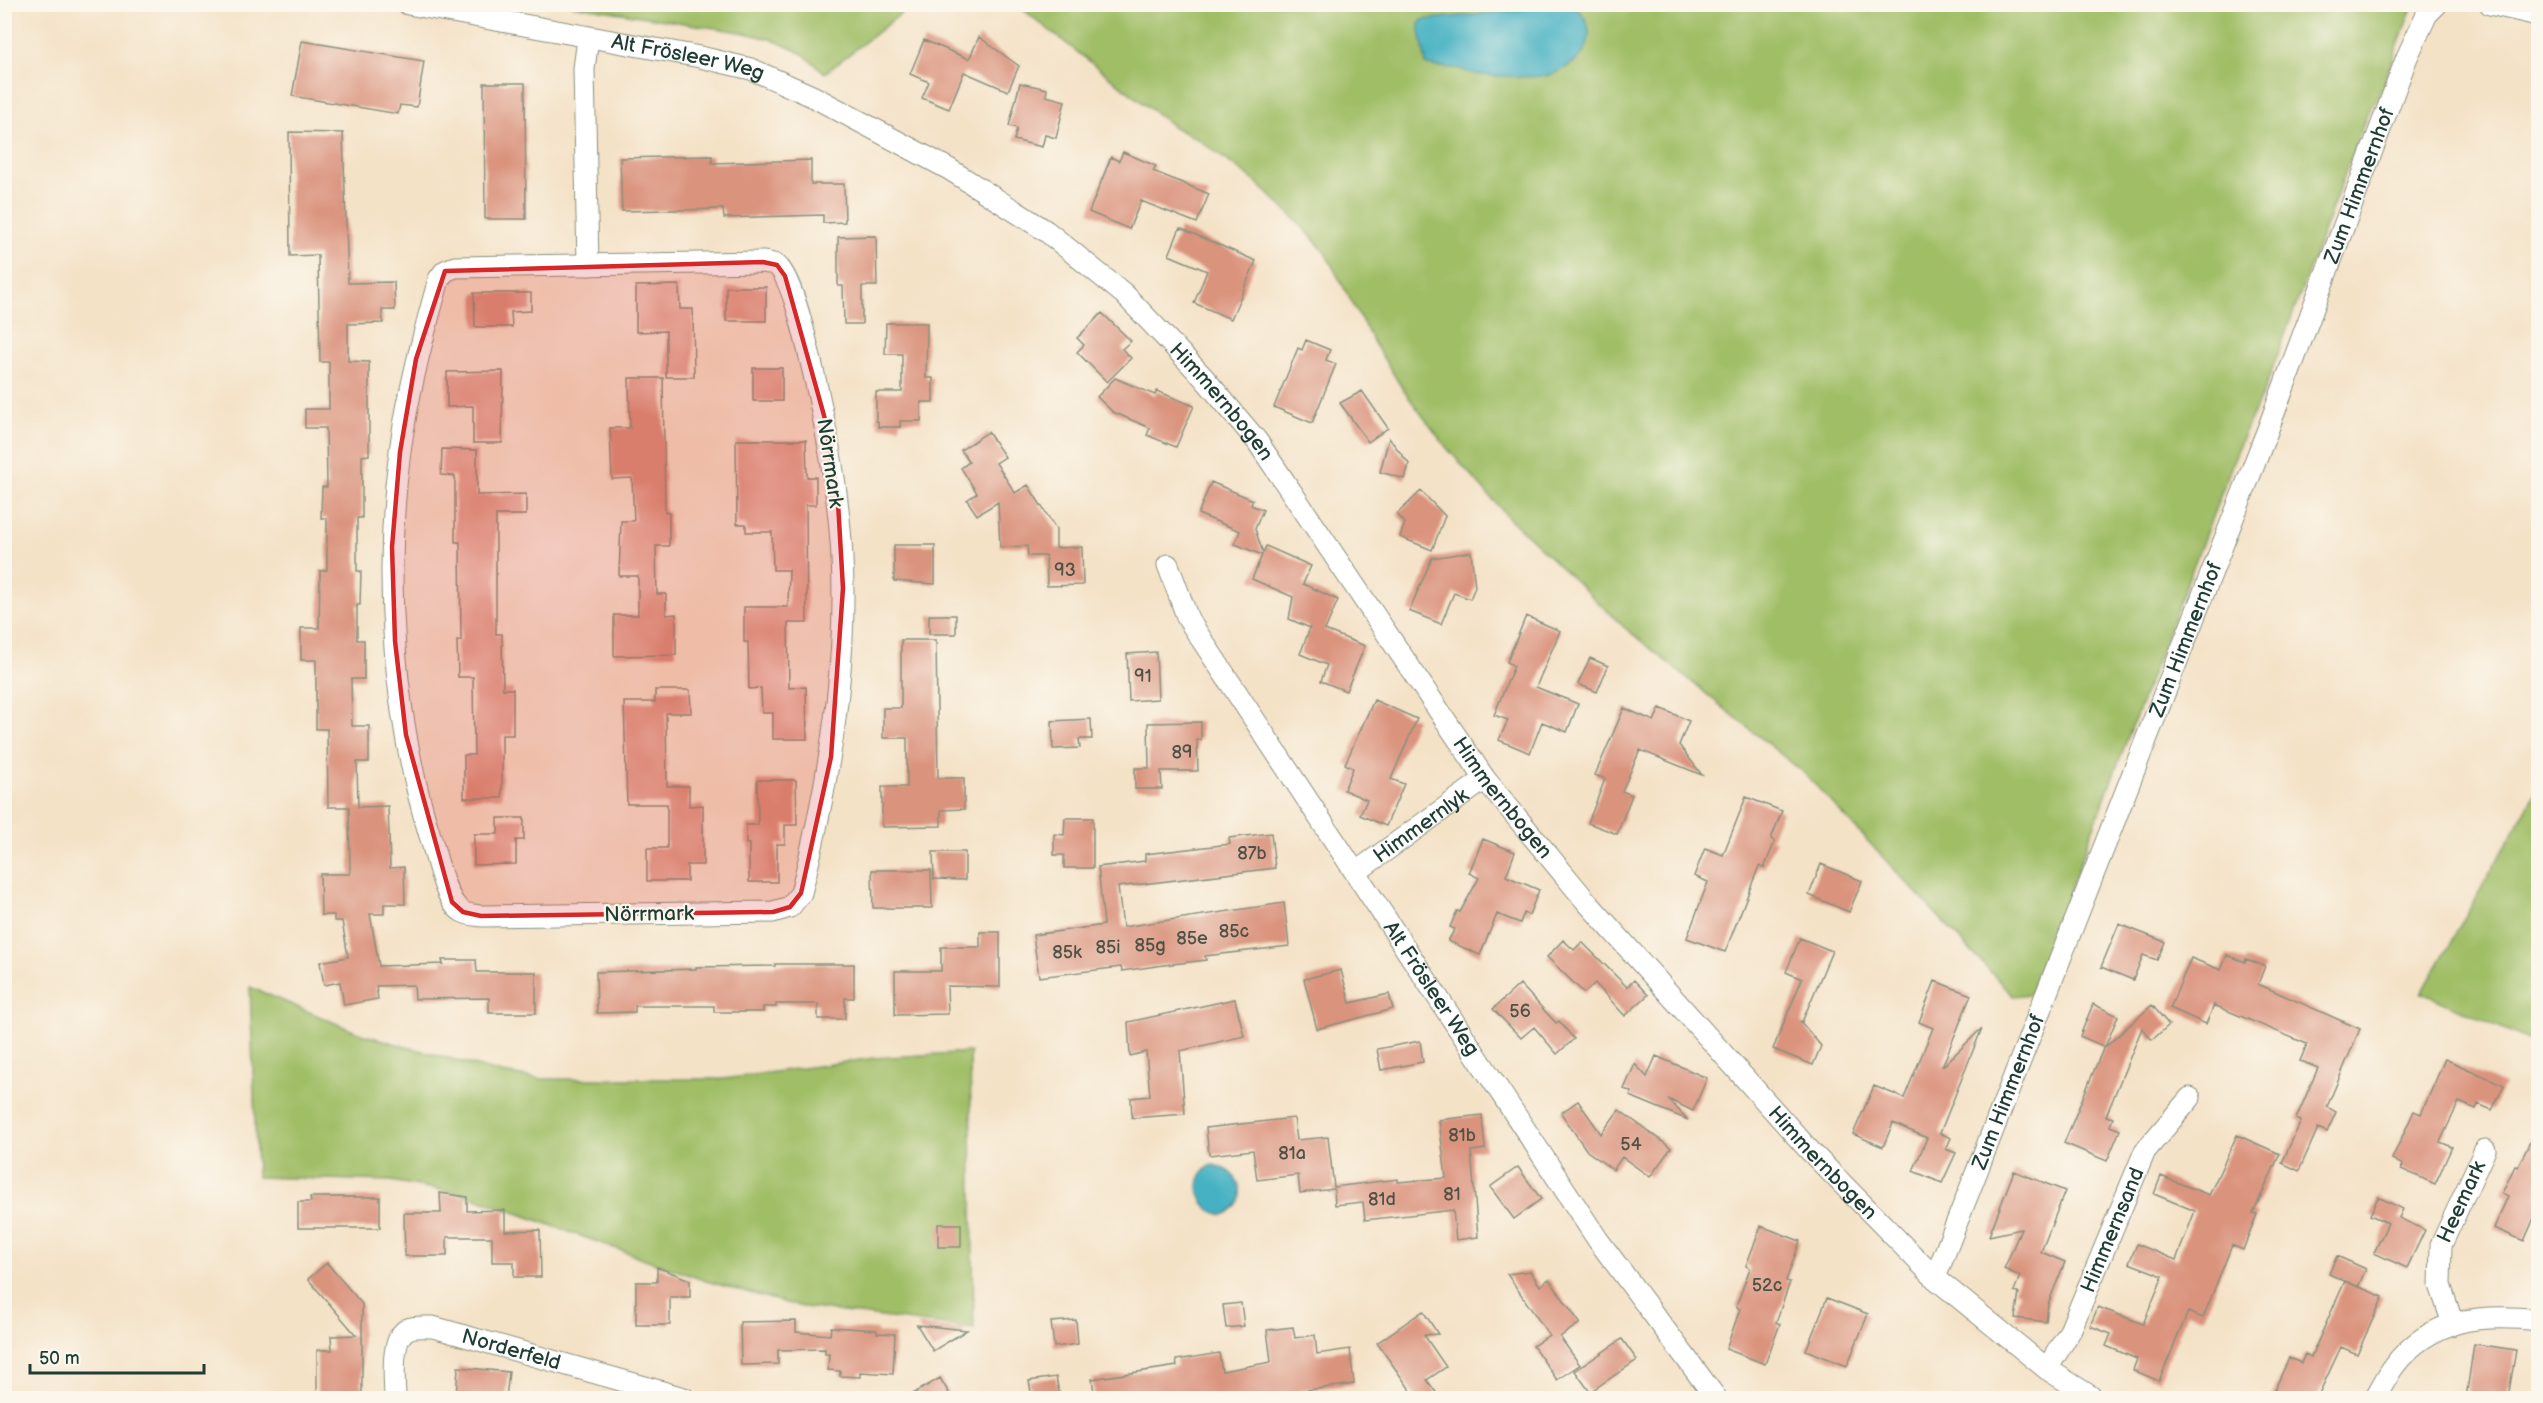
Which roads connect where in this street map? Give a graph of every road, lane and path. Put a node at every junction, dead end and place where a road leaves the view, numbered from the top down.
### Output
1 (408, 4) edge
2 (2437, 4) edge
3 (2490, 4) edge
4 (2538, 15) edge
5 (588, 38) junction
6 (949, 169) joint
7 (588, 265) junction
8 (1168, 565) dead end
9 (1485, 779) junction
10 (1356, 873) junction
11 (2190, 1098) dead end
12 (2484, 1150) dead end
13 (1935, 1278) junction
14 (2538, 1320) edge
15 (2453, 1324) junction
16 (2047, 1369) junction
17 (395, 1398) edge
18 (684, 1398) edge
19 (1716, 1398) edge
20 (2093, 1398) edge
21 (2375, 1398) edge

1 - 5 street, Alt Frösleer Weg
2 - 13 street, Zum Himmernhof
3 - 4 street
5 - 6 street, Alt Frösleer Weg
5 - 7 street
6 - 9 street, Himmernbogen
7 - 7 street, Nörrmark
8 - 10 street, Alt Frösleer Weg
9 - 10 street, Himmernlyk
9 - 13 street, Himmernbogen
10 - 19 street, Alt Frösleer Weg
11 - 16 street, Himmernsand
12 - 15 street, Heemark
13 - 16 street, Himmernbogen
14 - 15 street
15 - 21 street
16 - 20 street, Himmernbogen
17 - 18 street, Norderfeld

